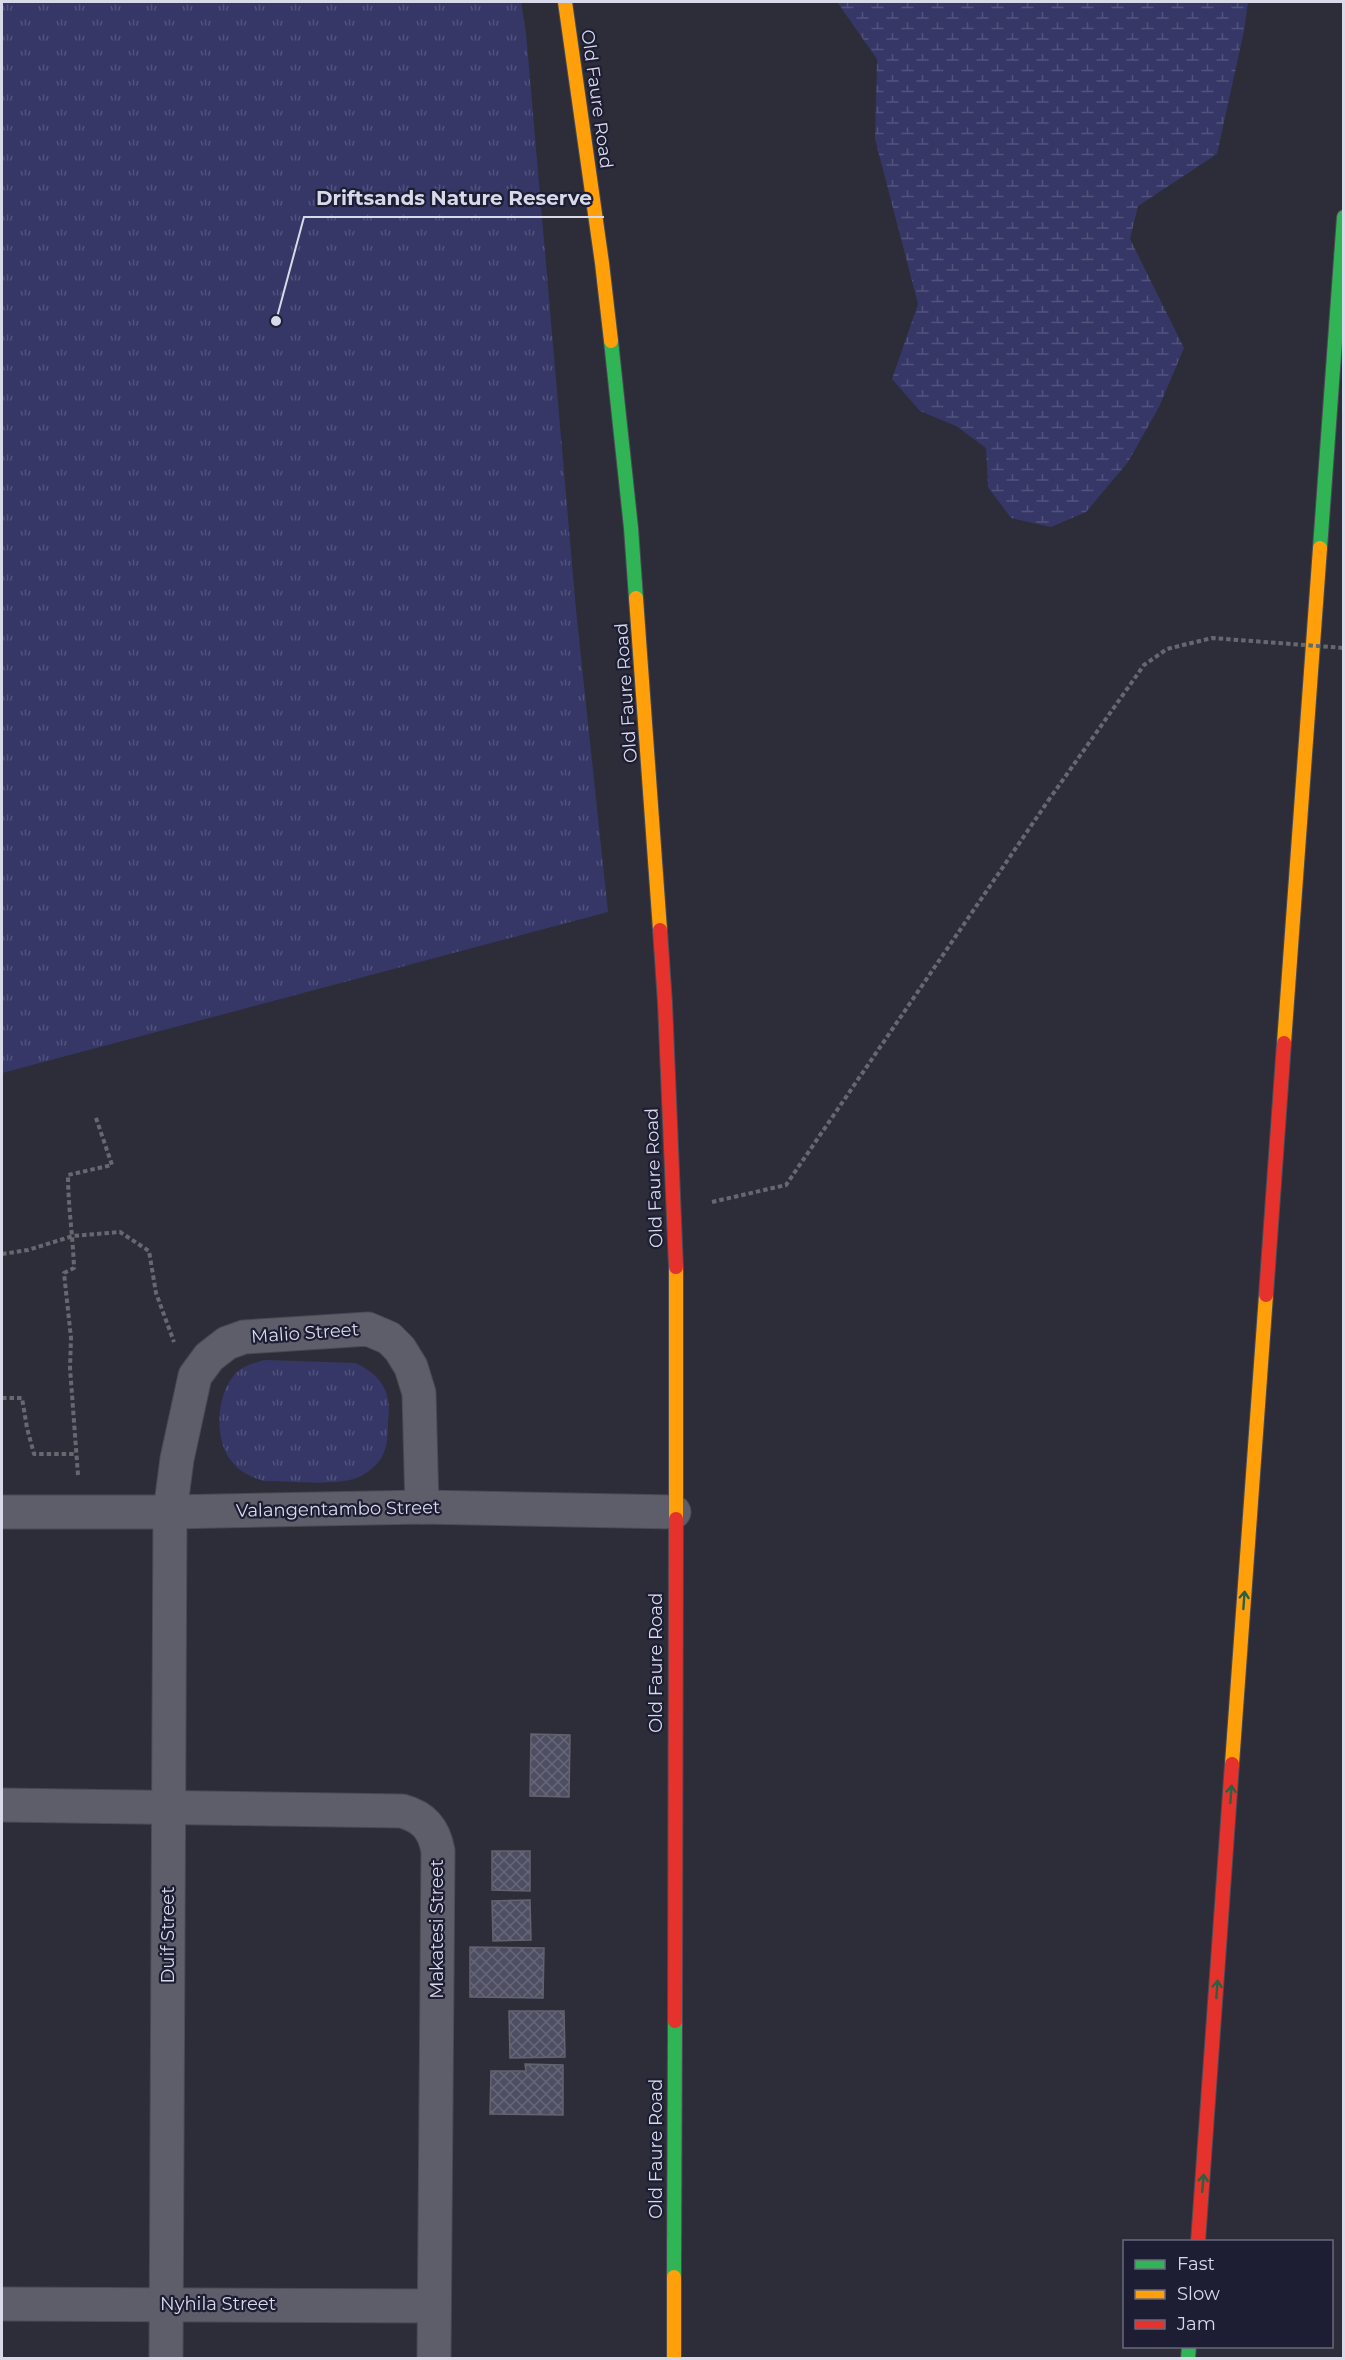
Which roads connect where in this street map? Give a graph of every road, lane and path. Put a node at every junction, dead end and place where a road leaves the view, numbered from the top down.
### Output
1 (565, 2) edge
2 (1344, 217) edge
3 (1344, 648) edge
4 (95, 1115) dead end
5 (702, 1204) dead end
6 (73, 1236) junction
7 (2, 1254) edge
8 (195, 1376) junction
9 (2, 1398) edge
10 (76, 1454) junction
11 (422, 1507) junction
12 (2, 1512) edge
13 (79, 1512) junction
14 (170, 1512) junction
15 (674, 1512) junction
16 (2, 1805) edge
17 (168, 1808) junction
18 (1198, 2240) edge
19 (2, 2304) edge
20 (167, 2304) junction
21 (434, 2306) junction
22 (166, 2358) edge
23 (434, 2358) edge
24 (675, 2358) edge

1 - 15 main road, Old Faure Road
18 -> 2 main road
3 - 5 path, bridge
4 - 6 path
6 - 7 path
6 - 8 path
6 - 10 path
8 - 11 street, Malio Street
8 - 14 street, Malio Street
9 - 10 path
10 - 13 path
11 - 14 street, Valangentambo Street
11 - 15 street, Valangentambo Street
12 - 13 street, Valangentambo Street
13 - 14 street, Valangentambo Street
14 - 17 street, Duif Street
15 - 24 main road, Old Faure Road
16 - 17 street, Makatesi Street
17 - 20 street, Duif Street
17 - 21 street, Makatesi Street
19 - 20 street, Nyhila Street
20 - 21 street, Nyhila Street
20 - 22 street, Duif Street
21 - 23 street, Makatesi Street

